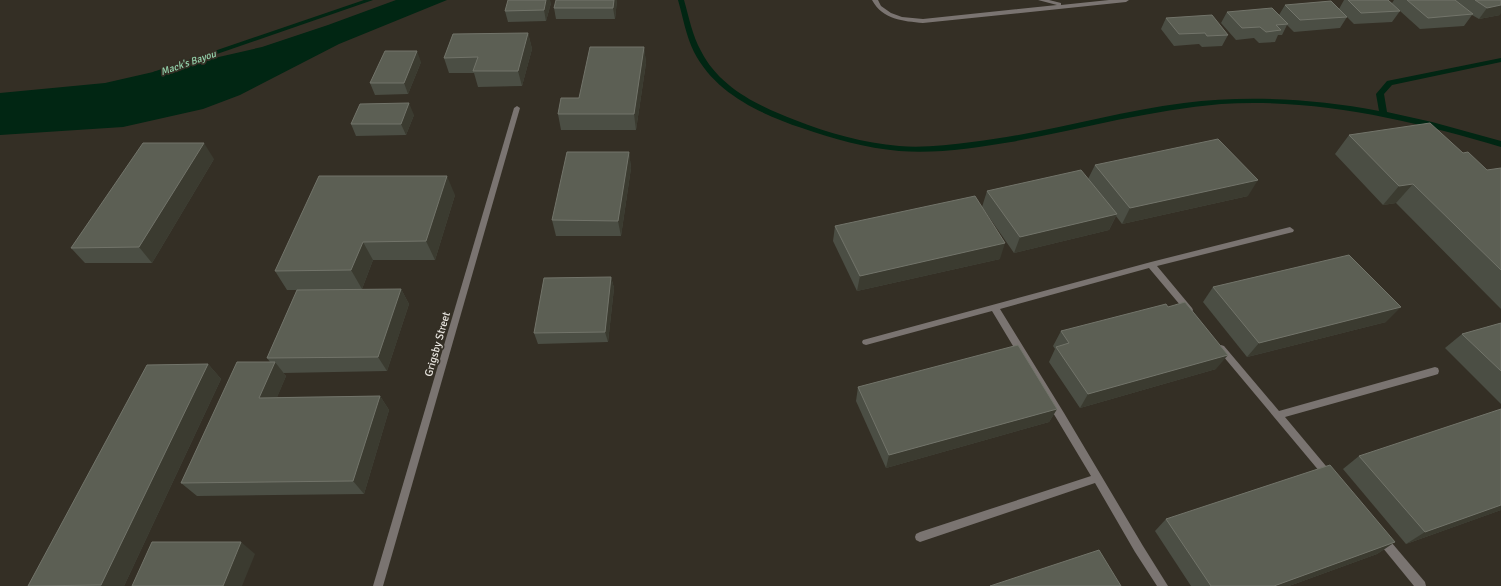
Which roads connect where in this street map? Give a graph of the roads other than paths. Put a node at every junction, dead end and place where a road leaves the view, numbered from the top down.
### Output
1 (875, 0) edge
2 (1041, 0) edge
3 (1126, 0) edge
4 (1067, 6) junction
5 (517, 108) dead end
6 (1290, 230) dead end
7 (1151, 265) junction
8 (994, 307) junction
9 (1197, 319) edge
10 (866, 342) dead end
11 (1217, 343) edge
12 (1435, 372) dead end
13 (1278, 415) junction
14 (1098, 478) junction
15 (1334, 482) edge
16 (1375, 531) edge
17 (920, 537) dead end
18 (378, 586) edge
19 (1163, 586) edge
20 (1421, 586) edge

1 - 4 street
2 - 4 street
3 - 4 street
5 - 18 street, Grigsby Street
6 - 7 street
7 - 8 street
7 - 9 street
8 - 10 street
8 - 14 street
11 - 13 street
12 - 13 street
13 - 15 street
14 - 17 street
14 - 19 street
16 - 20 street

